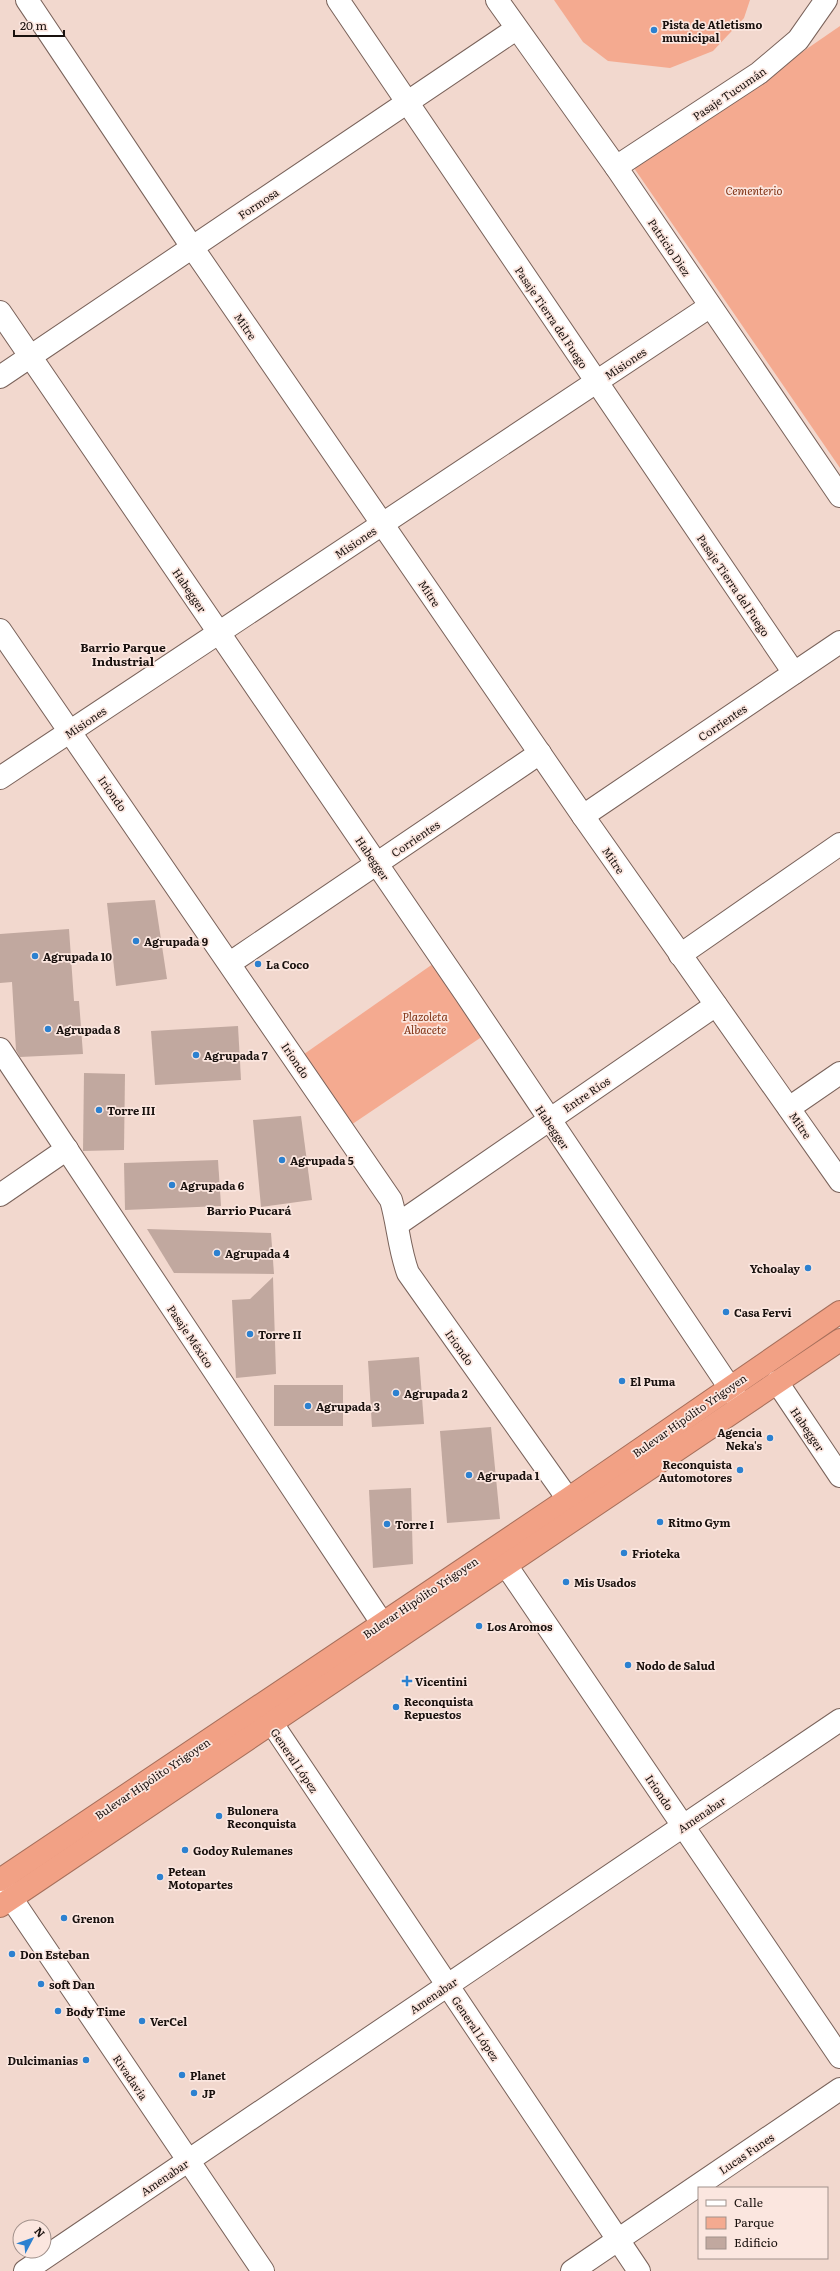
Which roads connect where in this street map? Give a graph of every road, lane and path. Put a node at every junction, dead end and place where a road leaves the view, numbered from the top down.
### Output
1 (27, 0) edge
2 (338, 0) edge
3 (497, 0) edge
4 (826, 0) edge
5 (516, 29) junction
6 (406, 103) junction
7 (616, 167) junction
8 (192, 247) junction
9 (709, 306) junction
10 (0, 312) edge
11 (30, 357) junction
12 (0, 377) edge
13 (596, 382) junction
14 (840, 496) edge
15 (382, 524) junction
16 (0, 630) edge
17 (219, 632) junction
18 (840, 642) edge
19 (794, 673) junction
20 (70, 731) junction
21 (540, 753) junction
22 (0, 778) edge
23 (583, 816) junction
24 (840, 844) edge
25 (377, 864) junction
26 (680, 955) junction
27 (230, 963) junction
28 (716, 1005) junction
29 (0, 1049) edge
30 (840, 1073) edge
31 (789, 1108) junction
32 (548, 1119) junction
33 (67, 1149) junction
34 (840, 1181) edge
35 (0, 1195) edge
36 (398, 1224) junction
37 (840, 1312) edge
38 (840, 1340) edge
39 (777, 1382) junction
40 (730, 1387) junction
41 (742, 1406) junction
42 (840, 1476) edge
43 (568, 1499) junction
44 (500, 1556) junction
45 (382, 1623) junction
46 (265, 1715) junction
47 (840, 1720) edge
48 (683, 1826) junction
49 (3, 1892) edge
50 (447, 1986) junction
51 (840, 2057) edge
52 (840, 2089) edge
53 (189, 2160) junction
54 (618, 2240) junction
55 (25, 2271) edge
56 (263, 2271) edge
57 (572, 2271) edge
58 (639, 2271) edge

1 - 8 street, Mitre
2 - 6 street, Pasaje Tierra del Fuego
3 - 5 street, Patricio Diez
4 - 7 street, Pasaje Tucumán
5 - 6 street, Formosa
5 - 7 street, Patricio Diez
6 - 8 street, Formosa
6 - 13 street, Pasaje Tierra del Fuego
7 - 9 street, Patricio Diez
8 - 11 street, Formosa
8 - 15 street, Mitre
9 - 13 street, Misiones
9 - 14 street, Patricio Diez
10 - 11 street, Habegger
11 - 12 street, Formosa
11 - 17 street, Habegger
13 - 15 street, Misiones
13 - 19 street, Pasaje Tierra del Fuego
15 - 17 street, Misiones
15 - 21 street, Mitre
16 - 20 street, Iriondo
17 - 20 street, Misiones
17 - 25 street, Habegger
18 - 19 street, Corrientes
19 - 23 street, Corrientes
20 - 22 street, Misiones
20 - 27 street, Iriondo
21 - 23 street, Mitre
21 - 25 street, Corrientes
23 - 26 street, Mitre
24 - 26 street
25 - 27 street, Corrientes
25 - 32 street, Habegger
26 - 28 street, Mitre
27 - 36 street, Iriondo
28 - 31 street, Mitre
28 - 32 street, Entre Ríos
29 - 33 street, Pasaje México
30 - 31 street
31 - 34 street, Mitre
32 - 36 street, Entre Ríos
32 - 40 street, Habegger
33 - 35 street
33 - 45 street, Pasaje México
36 - 43 street, Iriondo
37 - 40 highway, Bulevar Hipólito Yrigoyen
38 - 39 highway, Bulevar Hipólito Yrigoyen
39 - 41 highway, Bulevar Hipólito Yrigoyen
39 - 42 street, Habegger
40 - 41 street, Habegger
40 - 43 highway, Bulevar Hipólito Yrigoyen
41 - 44 highway, Bulevar Hipólito Yrigoyen
43 - 44 highway, Bulevar Hipólito Yrigoyen
44 - 45 highway, Bulevar Hipólito Yrigoyen
44 - 46 highway, Bulevar Hipólito Yrigoyen
44 - 48 street, Iriondo
45 - 46 highway, Bulevar Hipólito Yrigoyen
46 - 49 highway, Bulevar Hipólito Yrigoyen
46 - 50 street, General López
47 - 48 street, Amenabar
48 - 50 street, Amenabar
48 - 51 street, Iriondo
49 - 53 street, Rivadavia
50 - 53 street, Amenabar
50 - 54 street, General López
52 - 54 street, Lucas Funes
53 - 55 street, Amenabar
53 - 56 street, Rivadavia
54 - 57 street, Lucas Funes
54 - 58 street, General López

